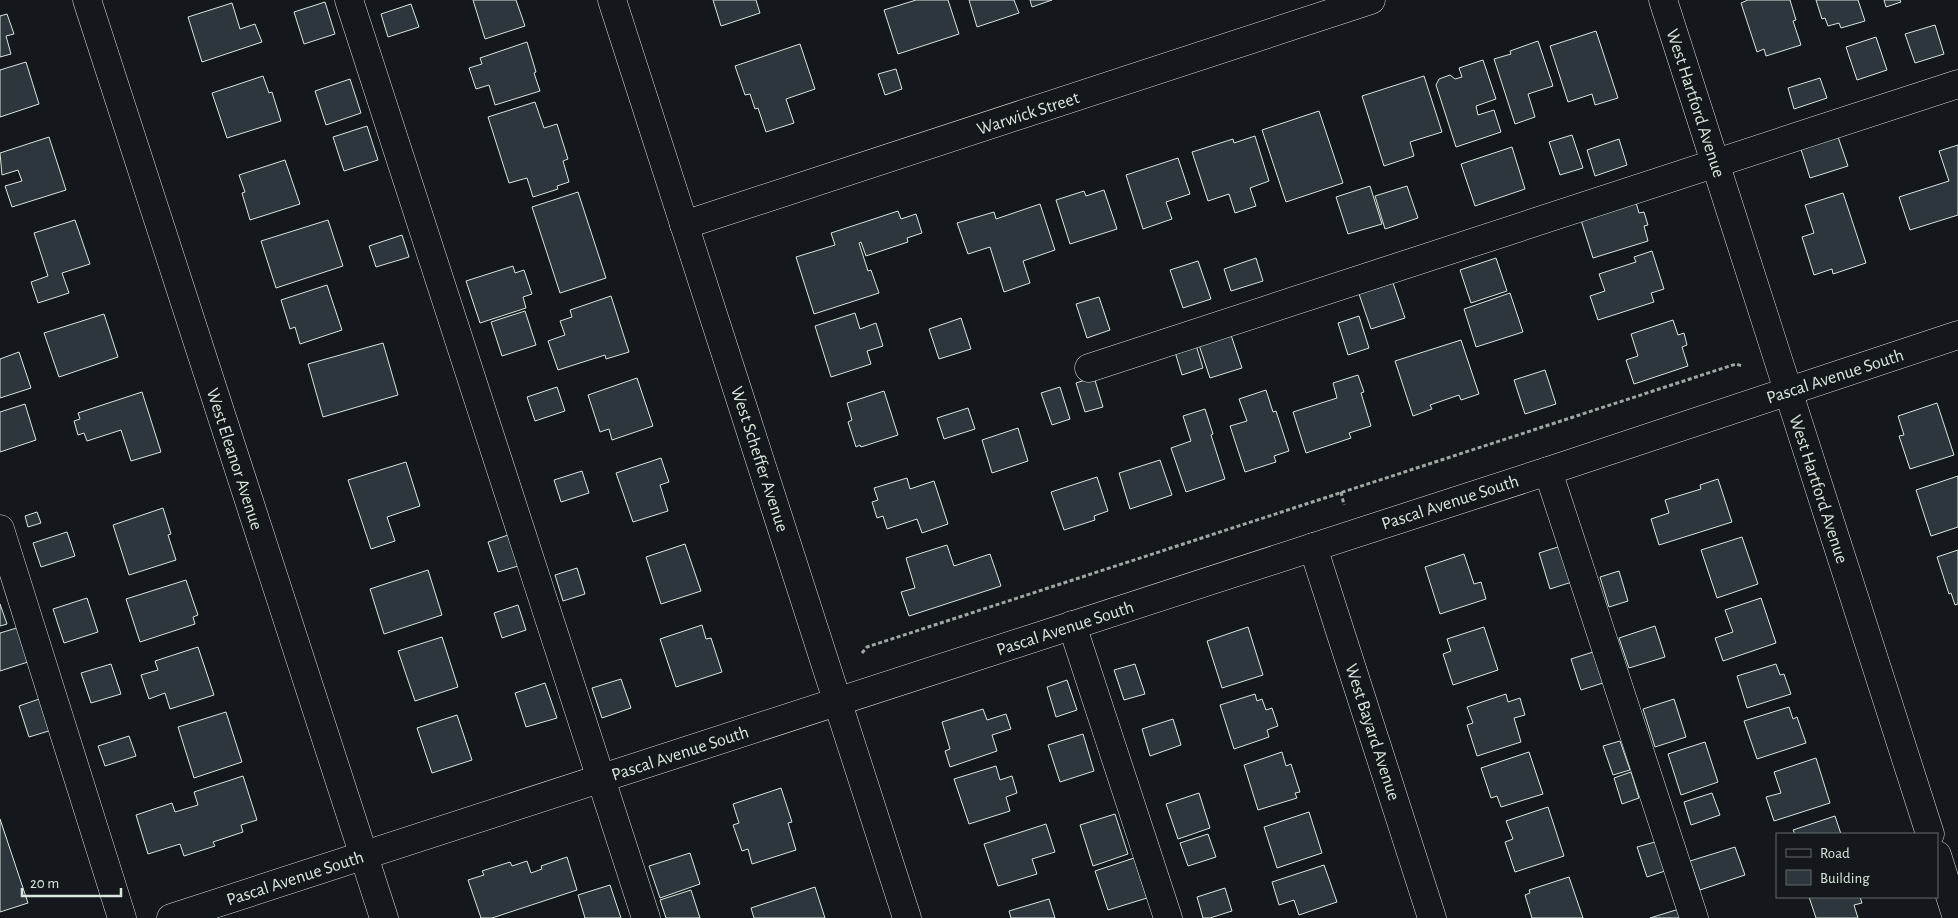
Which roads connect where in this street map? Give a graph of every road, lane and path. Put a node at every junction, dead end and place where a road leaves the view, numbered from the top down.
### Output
1 (87, 0) edge
2 (349, 0) edge
3 (612, 0) edge
4 (1371, 0) edge
5 (1663, 0) edge
6 (1958, 84) edge
7 (1715, 162) junction
8 (684, 225) junction
9 (1958, 335) edge
10 (1742, 366) dead end
11 (1089, 368) dead end
12 (1788, 391) junction
13 (1548, 471) junction
14 (1341, 492) junction
15 (1344, 506) dead end
16 (0, 528) edge
17 (1313, 547) junction
18 (1072, 625) junction
19 (862, 653) dead end
20 (838, 702) junction
21 (601, 778) junction
22 (1930, 833) edge
23 (364, 855) junction
24 (1938, 857) edge
25 (122, 918) edge
26 (171, 918) edge
27 (384, 918) edge
28 (646, 918) edge
29 (907, 918) edge
30 (1168, 918) edge
31 (1432, 918) edge
32 (1694, 918) edge
33 (1957, 918) edge

1 - 23 street, West Eleanor Avenue
2 - 21 street
3 - 8 street, West Scheffer Avenue
4 - 8 street, Warwick Street
5 - 7 street, West Hartford Avenue
6 - 7 street
7 - 11 street
7 - 12 street, West Hartford Avenue
8 - 20 street, West Scheffer Avenue
9 - 12 street, Pascal Avenue South
10 - 14 path
12 - 13 street, Pascal Avenue South
12 - 22 street, West Hartford Avenue
13 - 17 street, Pascal Avenue South
13 - 32 street
14 - 15 path
14 - 19 path
16 - 25 street
17 - 18 street, Pascal Avenue South
17 - 31 street, West Bayard Avenue
18 - 20 street, Pascal Avenue South
18 - 30 street
20 - 21 street, Pascal Avenue South
20 - 29 street, West Scheffer Avenue
21 - 23 street, Pascal Avenue South
21 - 28 street
23 - 26 street, Pascal Avenue South
23 - 27 street, West Eleanor Avenue
24 - 33 street

